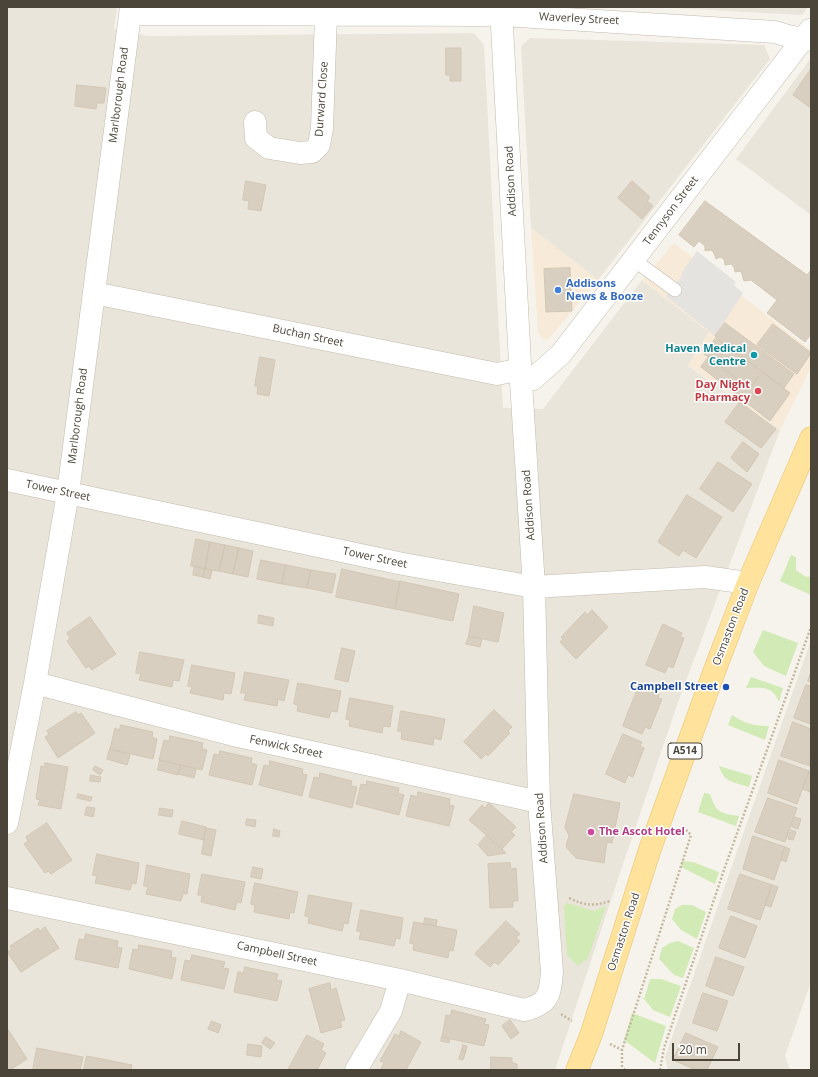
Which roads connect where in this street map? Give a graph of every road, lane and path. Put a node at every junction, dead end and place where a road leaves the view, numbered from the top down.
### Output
1 (130, 11) edge
2 (502, 11) edge
3 (326, 16) junction
4 (808, 36) edge
5 (255, 122) dead end
6 (634, 260) junction
7 (675, 290) dead end
8 (94, 293) junction
9 (521, 376) junction
10 (811, 438) edge
11 (7, 480) edge
12 (68, 493) junction
13 (748, 584) junction
14 (534, 587) junction
15 (811, 627) edge
16 (35, 683) junction
17 (540, 802) junction
18 (664, 809) junction
19 (7, 823) edge
20 (546, 882) junction
21 (637, 891) junction
22 (7, 898) edge
23 (400, 980) junction
24 (544, 1001) joint
25 (356, 1070) edge
26 (577, 1070) edge
27 (625, 1070) edge
28 (660, 1070) edge

1 - 3 street, Waverley Street
1 - 8 street, Marlborough Road
2 - 3 street, Waverley Street
2 - 4 street, Waverley Street
2 - 9 street, Addison Road
3 - 5 street, Durward Close
4 - 6 street, Tennyson Street
6 - 7 lane
6 - 9 street, Tennyson Street
8 - 9 street, Buchan Street
8 - 12 street, Marlborough Road
9 - 14 street, Addison Road
10 - 13 main road, Osmaston Road / A514
11 - 12 street, Tower Street
12 - 14 street, Tower Street
12 - 16 street, Marlborough Road
13 - 14 street, Tower Street
13 - 18 main road, Osmaston Road / A514
14 - 17 street, Addison Road
15 - 28 path
16 - 17 street, Fenwick Street
16 - 19 street, Marlborough Road
17 - 20 street, Addison Road
18 - 21 main road, Osmaston Road / A514
18 - 27 path
20 - 21 path
20 - 24 street, Addison Road
21 - 26 main road, Osmaston Road / A514
22 - 23 street, Campbell Street
23 - 24 street, Campbell Street
23 - 25 street

